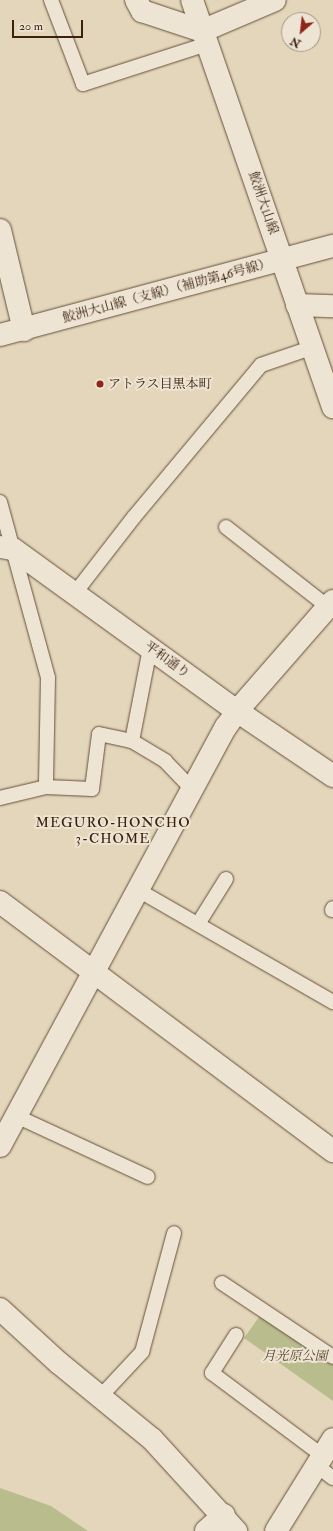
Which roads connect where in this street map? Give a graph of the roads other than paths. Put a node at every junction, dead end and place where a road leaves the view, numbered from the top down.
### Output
1 (51, 0) edge
2 (136, 0) edge
3 (192, 0) edge
4 (275, 0) edge
5 (205, 38) junction
6 (0, 230) edge
7 (333, 246) edge
8 (281, 259) junction
9 (297, 305) junction
10 (333, 306) edge
11 (24, 330) junction
12 (0, 335) edge
13 (312, 348) junction
14 (333, 407) edge
15 (0, 502) edge
16 (226, 527) dead end
17 (6, 548) edge
18 (75, 593) junction
19 (330, 604) edge
20 (150, 648) junction
21 (237, 711) junction
22 (132, 741) junction
23 (333, 776) edge
24 (46, 787) junction
25 (191, 788) junction
26 (0, 798) edge
27 (226, 879) dead end
28 (138, 890) junction
29 (0, 902) edge
30 (198, 924) junction
31 (95, 971) junction
32 (333, 1002) edge
33 (16, 1116) junction
34 (0, 1146) edge
35 (333, 1151) edge
36 (148, 1177) dead end
37 (174, 1233) dead end
38 (222, 1283) dead end
39 (0, 1309) edge
40 (236, 1335) dead end
41 (333, 1356) edge
42 (100, 1396) junction
43 (326, 1460) edge
44 (230, 1523) edge
45 (206, 1531) edge
46 (276, 1531) edge

1 - 5 lane
2 - 5 street
3 - 5 street, 鮫洲大山線
4 - 5 street
5 - 8 street, 鮫洲大山線
6 - 11 street
7 - 8 street, 鮫洲大山線（支線）（補助第46号線）
8 - 9 street, 鮫洲大山線
8 - 11 street, 鮫洲大山線（支線）（補助第46号線）
9 - 10 street
9 - 13 street, 鮫洲大山線
11 - 12 street, 鮫洲大山線（支線）（補助第46号線）
13 - 14 street, 鮫洲大山線
13 - 18 lane
15 - 17 lane
16 - 19 lane
17 - 18 street, 平和通り
17 - 24 lane
18 - 20 street, 平和通り
19 - 21 street
20 - 21 street, 平和通り
20 - 22 lane
21 - 23 street, 平和通り
21 - 25 street
22 - 24 lane
22 - 25 lane
24 - 26 lane
25 - 28 street
27 - 30 lane
28 - 30 lane
28 - 31 street
29 - 31 street
30 - 32 lane
31 - 33 street
31 - 35 street
33 - 34 street
33 - 36 lane
37 - 42 lane
38 - 41 lane
39 - 42 street
40 - 43 lane
42 - 44 street
43 - 46 street
44 - 45 street

